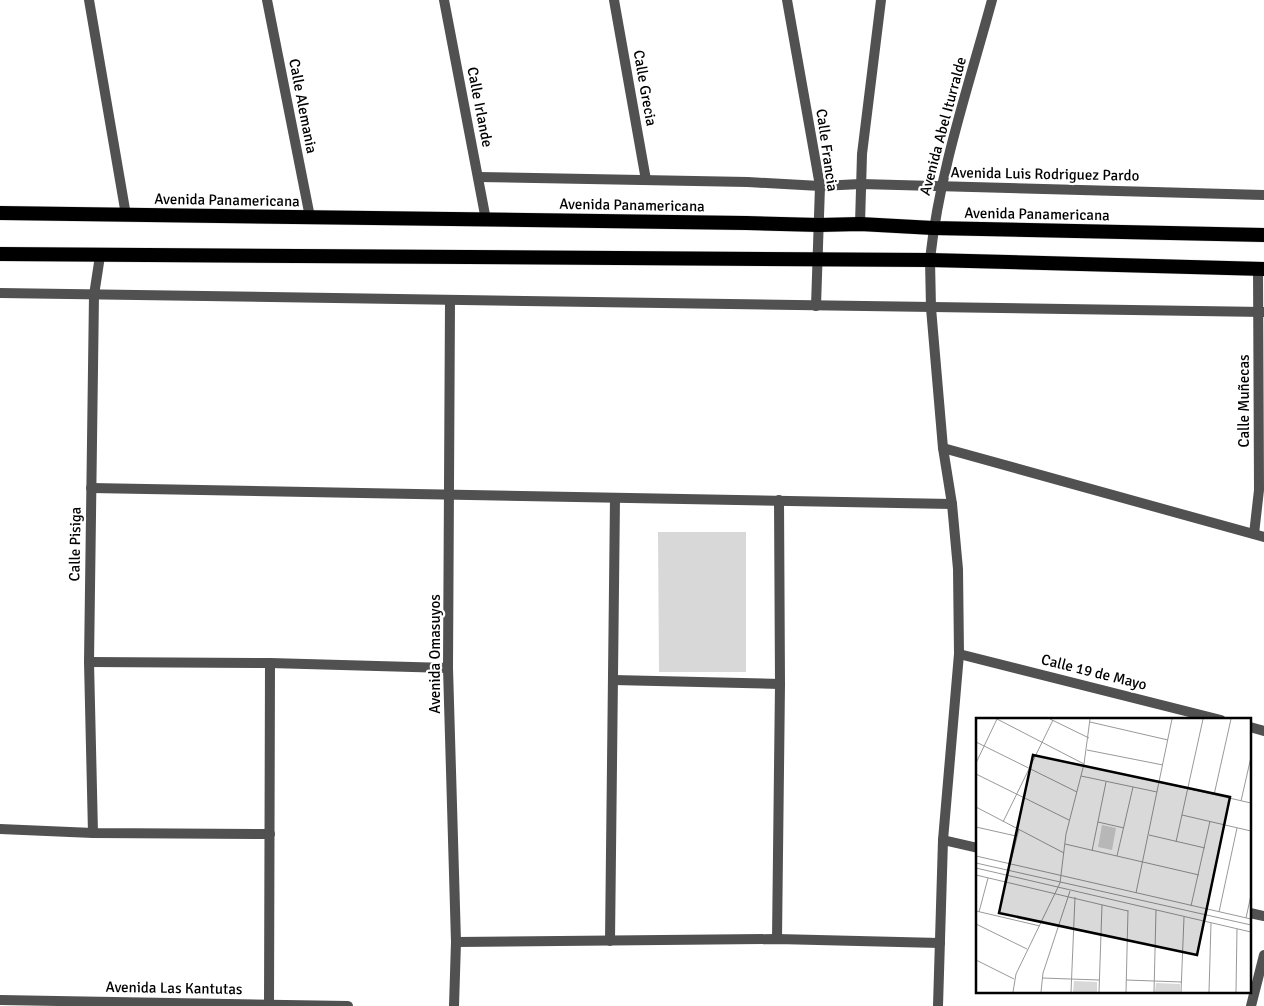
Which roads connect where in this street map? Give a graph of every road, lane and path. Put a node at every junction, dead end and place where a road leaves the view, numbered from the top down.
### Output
1 (89, 0) edge
2 (267, 0) edge
3 (444, 0) edge
4 (614, 0) edge
5 (788, 0) edge
6 (881, 0) edge
7 (992, 0) edge
8 (478, 177) junction
9 (646, 180) junction
10 (861, 184) junction
11 (820, 186) junction
12 (942, 186) junction
13 (1264, 195) edge
14 (0, 213) edge
15 (126, 215) junction
16 (310, 218) junction
17 (486, 220) junction
18 (860, 224) junction
19 (819, 225) junction
20 (933, 228) junction
21 (1264, 236) edge
22 (0, 254) edge
23 (100, 256) junction
24 (818, 259) junction
25 (930, 260) junction
26 (1261, 269) edge
27 (0, 293) edge
28 (94, 295) junction
29 (450, 301) junction
30 (816, 306) junction
31 (931, 308) junction
32 (1261, 312) edge
33 (943, 448) junction
34 (91, 488) junction
35 (1262, 490) edge
36 (450, 495) junction
37 (615, 498) junction
38 (779, 500) junction
39 (952, 504) junction
40 (1259, 535) edge
41 (959, 654) junction
42 (89, 662) junction
43 (270, 664) junction
44 (448, 668) junction
45 (613, 680) junction
46 (780, 684) junction
47 (1213, 718) edge
48 (0, 830) edge
49 (93, 832) junction
50 (270, 834) junction
51 (943, 840) junction
52 (976, 848) edge
53 (777, 939) junction
54 (610, 941) junction
55 (456, 942) junction
56 (940, 943) junction
57 (1264, 955) edge
58 (0, 1000) edge
59 (105, 1004) edge
60 (269, 1005) edge
61 (348, 1006) edge
62 (454, 1006) edge
63 (938, 1006) edge
64 (1251, 1006) edge

1 - 15 street
2 - 16 street, Calle Alemania
3 - 8 street, Calle Irlande
4 - 9 street, Calle Grecia
5 - 11 street, Calle Francia
6 - 10 street
7 - 12 street, Avenida Abel Iturralde
8 - 9 street, Avenida Panamericana
8 - 17 street, Calle Irlande
9 - 11 street, Avenida Luis Rodriguez Pardo
10 - 11 street, Avenida Luis Rodriguez Pardo
10 - 12 street, Avenida Luis Rodriguez Pardo
10 - 18 street
11 - 19 street, Calle Francia
12 - 13 street, Avenida Luis Rodriguez Pardo
12 - 20 street, Avenida Abel Iturralde
14 - 15 highway, Avenida Panamericana
15 - 16 highway, Avenida Panamericana
16 - 17 highway, Avenida Panamericana
17 - 19 highway, Avenida Panamericana
18 - 19 highway, Avenida Panamericana
18 - 20 highway, Avenida Panamericana
19 - 24 street, Calle Francia
20 - 21 highway, Avenida Panamericana
20 - 25 street, Avenida Abel Iturralde
22 - 23 highway
23 - 24 highway
23 - 28 street, Calle Pisiga
24 - 25 highway
24 - 30 street, Calle Francia
25 - 26 highway
25 - 31 street, Avenida Abel Iturralde
26 - 32 street, Calle Muñecas
27 - 28 street
28 - 29 street
28 - 34 street, Calle Pisiga
29 - 30 street
29 - 36 street, Avenida Omasuyos
30 - 31 street
31 - 32 street
31 - 33 street, Avenida Abel Iturralde
32 - 35 street, Calle Muñecas
33 - 39 street, Avenida Abel Iturralde
33 - 40 street
34 - 36 street
34 - 42 street, Calle Pisiga
35 - 40 street, Calle Muñecas
36 - 37 street
36 - 44 street, Avenida Omasuyos
37 - 38 street
37 - 45 street
38 - 39 street
38 - 46 street
39 - 41 street, Avenida Abel Iturralde
41 - 47 street, Calle 19 de Mayo
41 - 51 street, Avenida Abel Iturralde
42 - 43 street
42 - 49 street, Calle Pisiga
43 - 44 street
43 - 50 street
44 - 55 street, Avenida Omasuyos
45 - 46 street
45 - 54 street
46 - 53 street
48 - 49 street
49 - 50 street
50 - 60 street
51 - 52 street
51 - 56 street, Avenida Abel Iturralde
53 - 54 street
53 - 56 street
54 - 55 street
55 - 62 street, Avenida Omasuyos
56 - 63 street, Avenida Abel Iturralde
57 - 64 street
58 - 59 street, Avenida Las Kantutas
59 - 60 street, Avenida Las Kantutas
60 - 61 street, Avenida Las Kantutas

